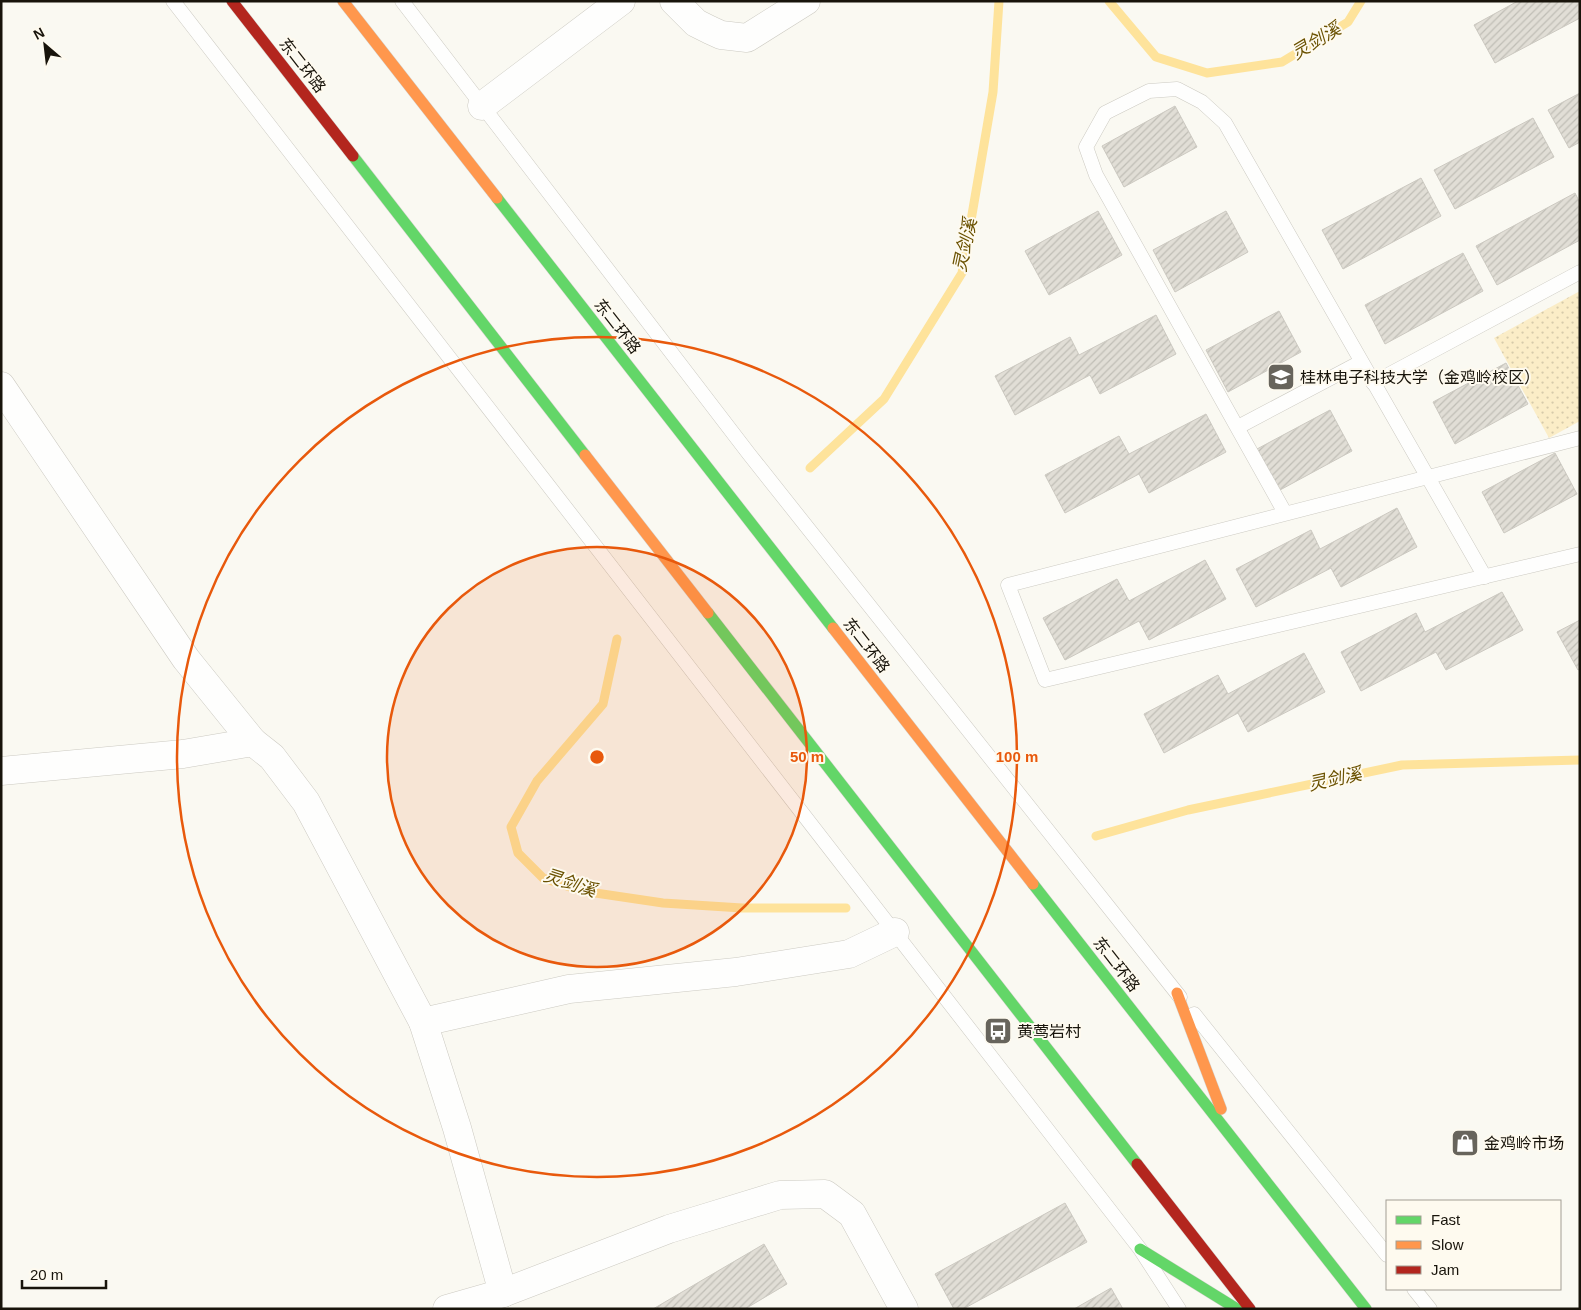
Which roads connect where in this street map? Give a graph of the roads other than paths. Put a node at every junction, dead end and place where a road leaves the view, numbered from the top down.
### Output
1 (173, 1) edge
2 (232, 1) edge
3 (343, 1) edge
4 (402, 1) edge
5 (621, 1) edge
6 (674, 1) edge
7 (806, 1) edge
8 (482, 106) junction
9 (1580, 272) edge
10 (1361, 362) junction
11 (1373, 383) junction
12 (1, 386) edge
13 (1238, 427) junction
14 (1580, 438) edge
15 (1428, 476) junction
16 (1284, 513) junction
17 (1580, 554) edge
18 (1485, 577) junction
19 (253, 742) junction
20 (1, 771) edge
21 (895, 932) junction
22 (1177, 993) junction
23 (423, 1022) junction
24 (1231, 1136) junction
25 (1140, 1249) junction
26 (1386, 1254) edge
27 (1415, 1290) edge
28 (503, 1293) junction
29 (447, 1309) edge
30 (904, 1309) edge
31 (1179, 1309) edge
32 (1237, 1309) edge
33 (1250, 1309) edge
34 (1366, 1309) edge
35 (1430, 1309) edge

1 - 21 lane
2 - 33 main road, 东二环路
3 - 24 main road, 东二环路
4 - 8 lane
5 - 8 street
6 - 7 street
8 - 22 lane
9 - 11 lane
10 - 11 lane
10 - 13 lane
10 - 13 lane
11 - 15 lane
12 - 19 street
13 - 16 lane
14 - 15 lane
15 - 16 lane
15 - 18 lane
16 - 18 lane
17 - 18 lane
19 - 20 street
19 - 23 street
21 - 23 street
21 - 25 lane
22 - 24 main road
22 - 26 lane
23 - 28 street
24 - 34 main road, 东二环路
25 - 31 lane
25 - 32 main road
27 - 35 lane
28 - 29 street
28 - 30 street

